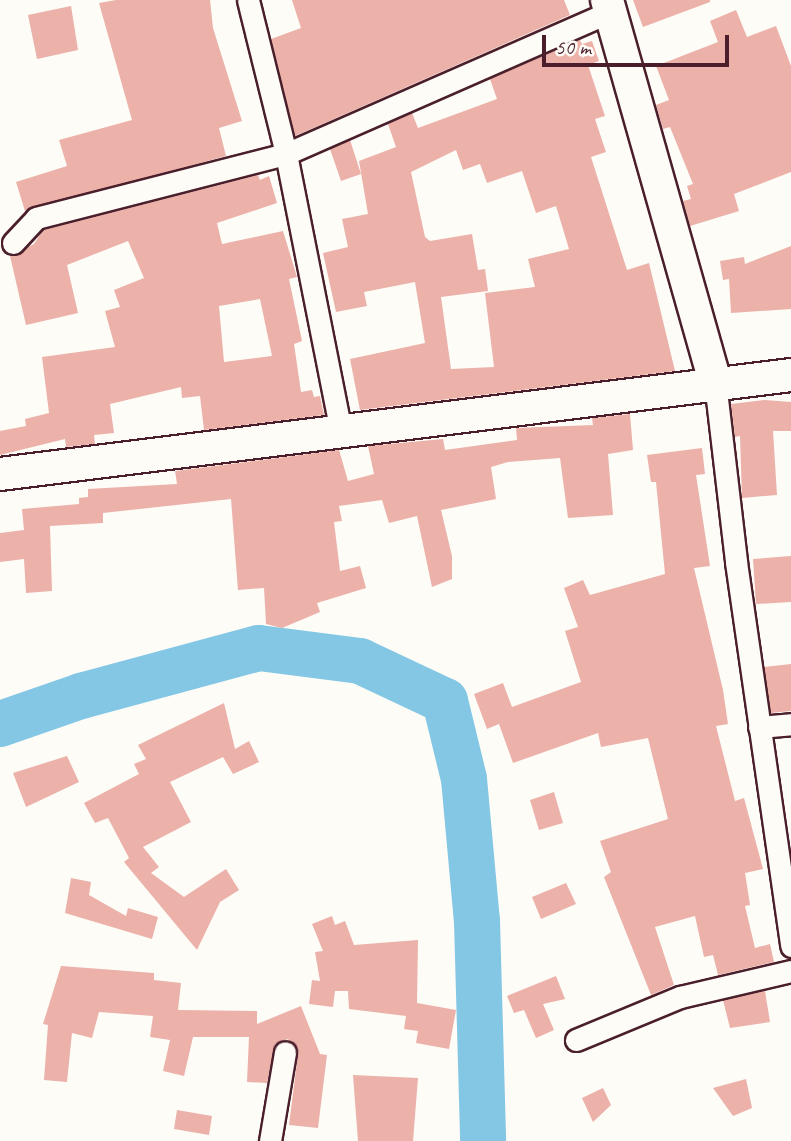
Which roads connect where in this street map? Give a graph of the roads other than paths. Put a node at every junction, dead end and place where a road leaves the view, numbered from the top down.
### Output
1 (248, 0) edge
2 (608, 6) edge
3 (286, 154) junction
4 (13, 243) dead end
5 (791, 375) edge
6 (715, 382) junction
7 (341, 433) junction
8 (0, 474) edge
9 (791, 724) edge
10 (759, 727) junction
11 (791, 946) edge
12 (791, 971) edge
13 (576, 1040) dead end
14 (285, 1052) dead end
15 (270, 1141) edge

1 - 3 street
2 - 3 street
2 - 6 street
3 - 4 street
3 - 7 street
5 - 6 street
6 - 7 street
6 - 10 street
7 - 8 street
9 - 10 street
10 - 11 street
12 - 13 street
14 - 15 street

